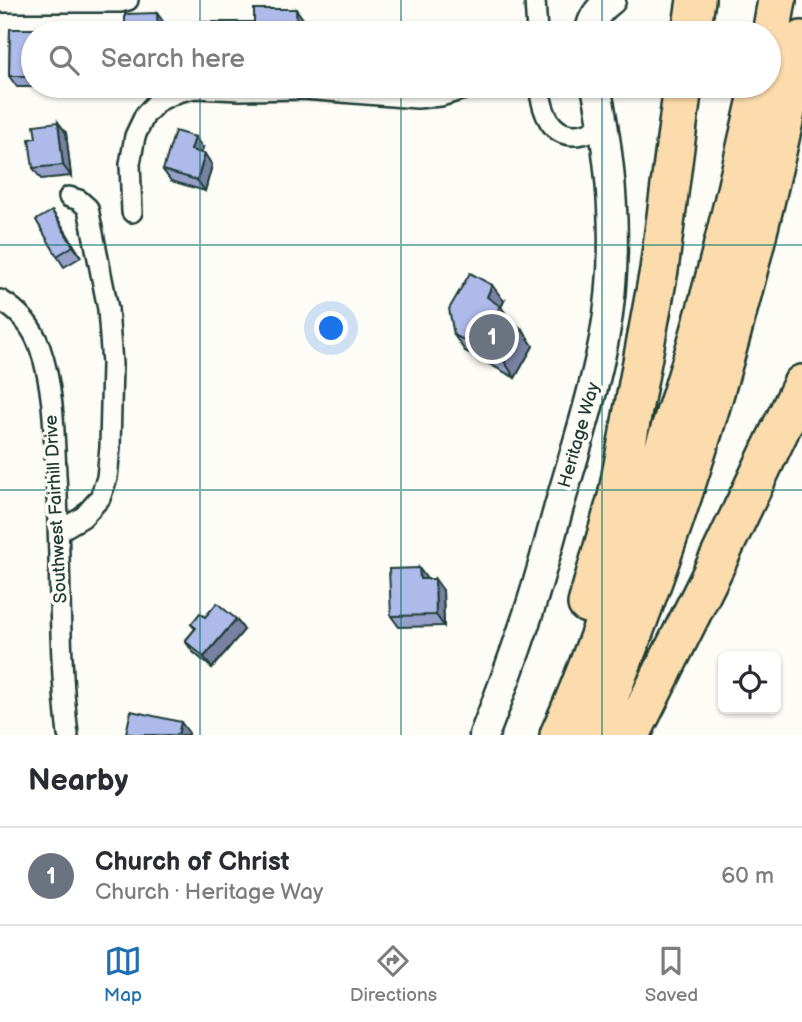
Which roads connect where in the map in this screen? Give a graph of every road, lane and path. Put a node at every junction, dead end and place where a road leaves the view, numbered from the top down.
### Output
1 (128, 0) edge
2 (535, 0) edge
3 (611, 0) edge
4 (696, 0) edge
5 (777, 0) edge
6 (0, 2) edge
7 (536, 21) edge
8 (594, 21) edge
9 (693, 21) edge
10 (779, 21) edge
11 (165, 98) edge
12 (540, 98) edge
13 (599, 98) edge
14 (681, 98) edge
15 (757, 98) edge
16 (776, 98) edge
17 (604, 124) junction
18 (69, 197) dead end
19 (132, 212) dead end
20 (0, 300) edge
21 (802, 384) edge
22 (59, 531) junction
23 (68, 735) edge
24 (484, 735) edge
25 (547, 735) edge
26 (559, 735) edge
27 (594, 735) edge
28 (631, 735) edge

1 - 6 street
2 - 7 street
3 - 8 street
4 - 9 highway
5 - 10 highway
11 - 19 street
12 - 17 street
13 - 17 street, Heritage Way
14 - 25 highway
15 - 26 highway
16 - 27 highway
17 - 24 street, Heritage Way
18 - 22 street
20 - 22 street, Southwest Fairhill Drive
21 - 28 highway
22 - 23 street, Southwest Fairhill Drive

